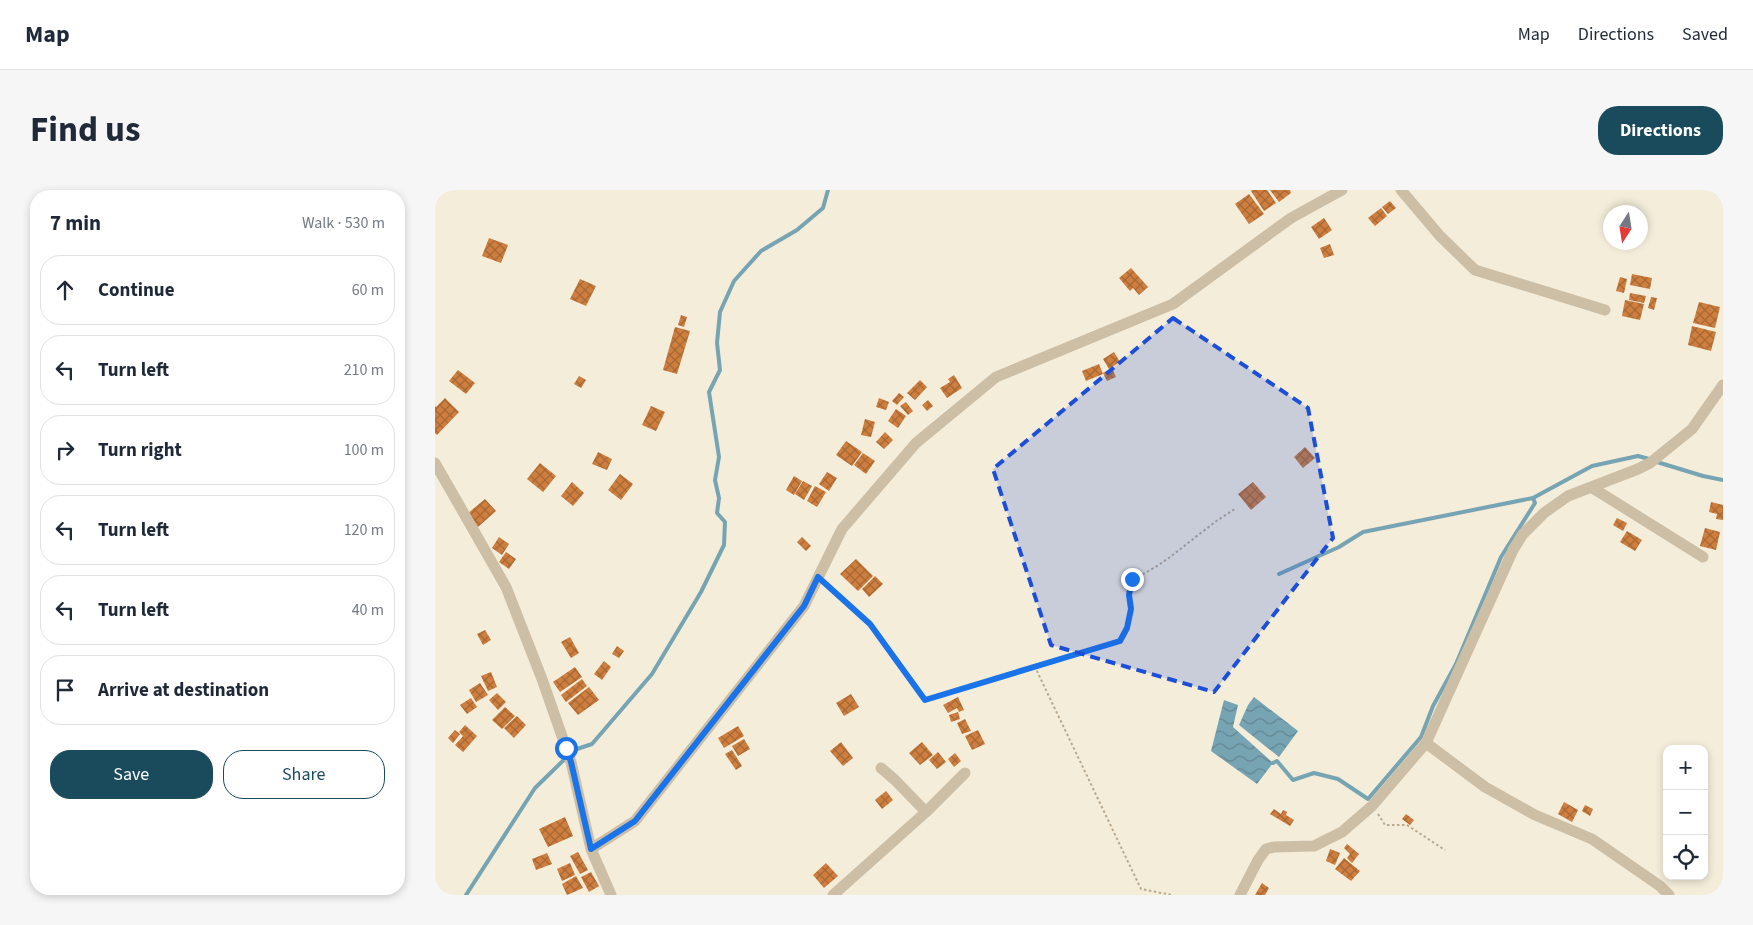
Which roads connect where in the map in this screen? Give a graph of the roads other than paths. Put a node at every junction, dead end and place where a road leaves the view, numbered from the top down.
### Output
1 (1342, 190) edge
2 (1401, 190) edge
3 (1605, 310) dead end
4 (1723, 385) edge
5 (435, 463) edge
6 (1591, 487) junction
7 (1703, 558) dead end
8 (1426, 743) junction
9 (881, 768) dead end
10 (965, 773) dead end
11 (926, 812) junction
12 (591, 849) junction
13 (611, 895) edge
14 (833, 895) edge
15 (1240, 895) edge
16 (1669, 895) edge

1 - 12 street
2 - 3 street
4 - 6 street
5 - 12 street
6 - 7 street
6 - 8 street
8 - 15 street
8 - 16 street
9 - 11 street
10 - 11 street
11 - 14 street
12 - 13 street

